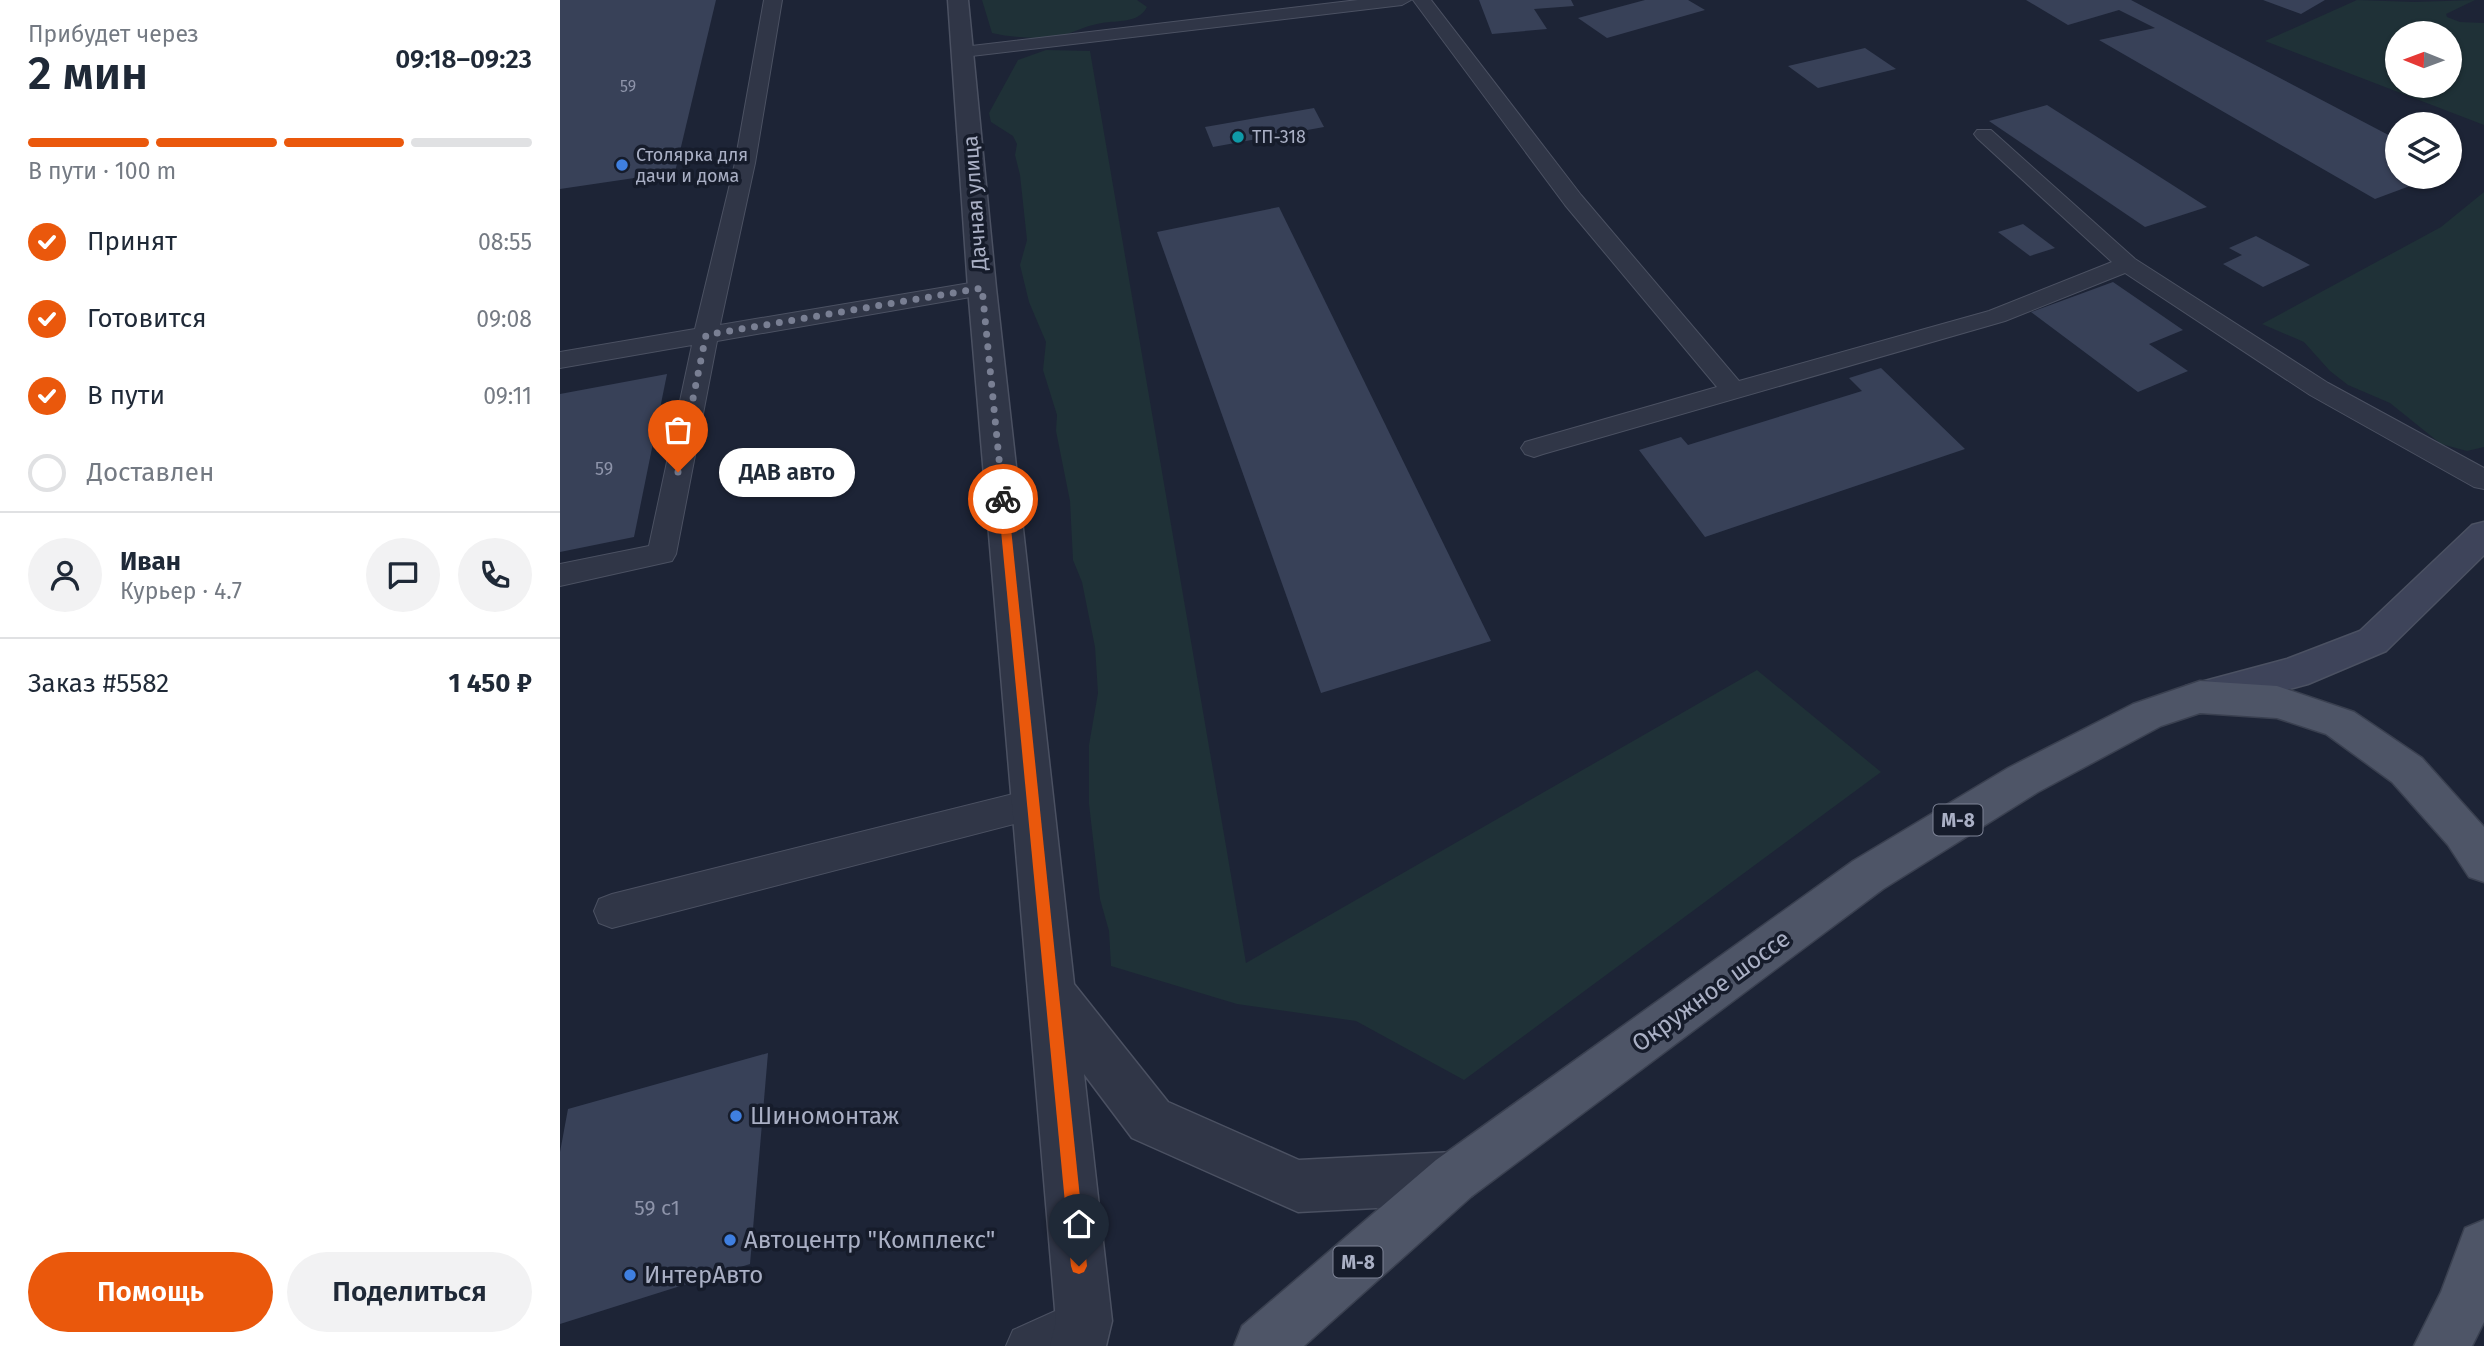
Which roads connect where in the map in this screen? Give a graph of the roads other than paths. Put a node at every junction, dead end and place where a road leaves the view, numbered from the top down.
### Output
1 (773, 0) edge
2 (958, 0) edge
3 (1402, 0) edge
4 (1422, 0) edge
5 (963, 52) junction
6 (1983, 134) dead end
7 (2127, 264) junction
8 (982, 288) junction
9 (706, 335) junction
10 (560, 359) edge
11 (1734, 391) junction
12 (1534, 448) dead end
13 (2484, 480) edge
14 (2484, 534) edge
15 (560, 575) edge
16 (2200, 697) junction
17 (1033, 804) junction
18 (2484, 863) edge
19 (612, 911) dead end
20 (1051, 992) junction
21 (1454, 1178) junction
22 (2484, 1247) edge
23 (1081, 1334) edge
24 (1029, 1346) edge
25 (1262, 1346) edge
26 (2442, 1346) edge

1 - 9 lane
2 - 5 street, Дачная улица
3 - 5 lane
4 - 11 lane
5 - 8 street, Дачная улица
6 - 7 lane
7 - 11 lane
7 - 13 lane
8 - 9 lane
8 - 17 street, Дачная улица
9 - 10 lane
9 - 15 lane
11 - 12 lane
14 - 16 main road, Окружное шоссе
16 - 18 main road, Окружное шоссе / М-8
16 - 21 main road, Окружное шоссе / М-8
17 - 19 lane
17 - 20 street, Дачная улица
20 - 21 street
20 - 23 street, Дачная улица
21 - 25 main road, Окружное шоссе / М-8
22 - 26 main road
23 - 24 lane

